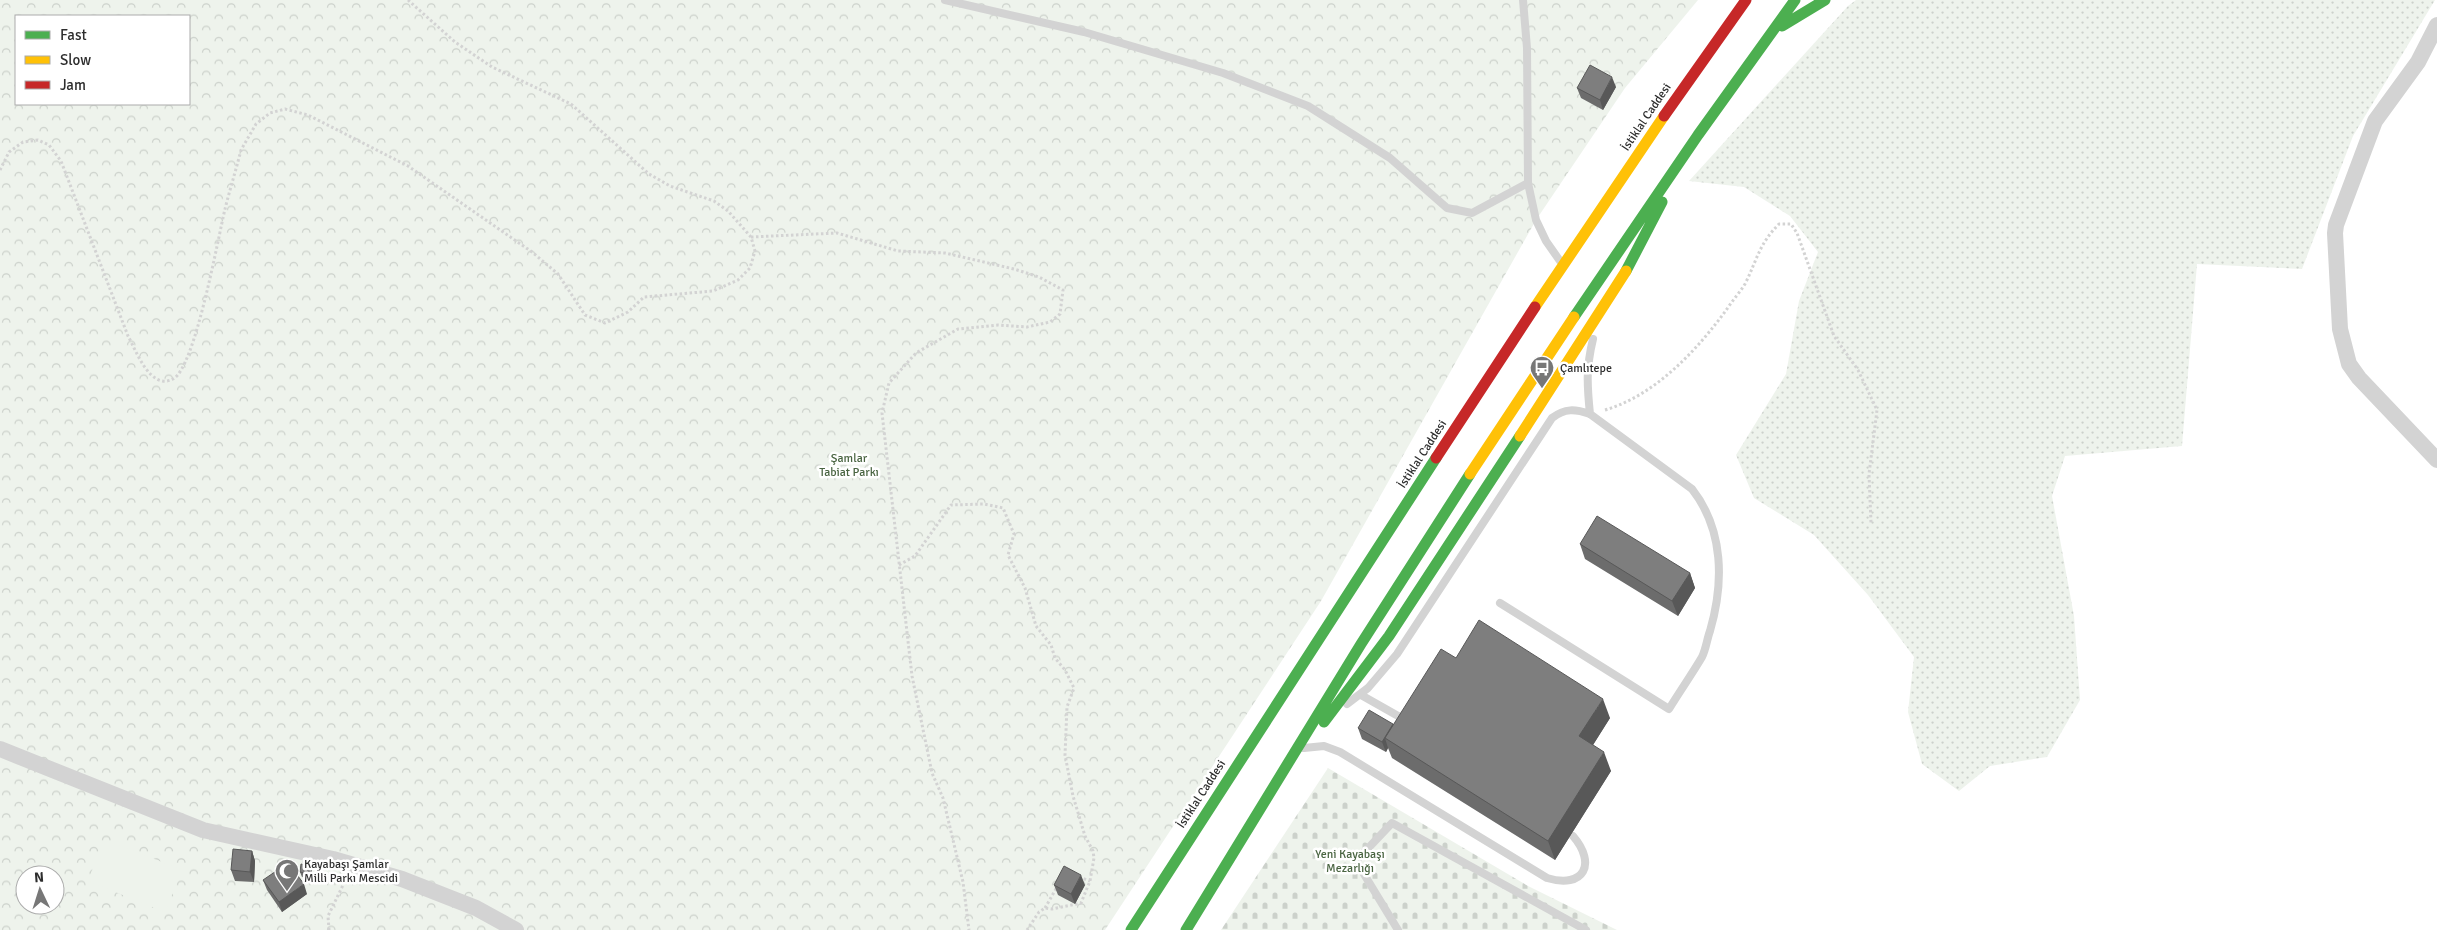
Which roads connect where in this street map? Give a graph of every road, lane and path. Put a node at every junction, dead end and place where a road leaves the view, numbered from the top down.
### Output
1 (408, 0) edge
2 (945, 0) edge
3 (1523, 0) edge
4 (1746, 0) edge
5 (1795, 0) edge
6 (1824, 0) edge
7 (2437, 25) edge
8 (1771, 33) junction
9 (1687, 152) junction
10 (0, 170) edge
11 (1528, 183) junction
12 (751, 237) junction
13 (1562, 265) junction
14 (1600, 313) junction
15 (1590, 414) junction
16 (2437, 460) edge
17 (1871, 523) dead end
18 (899, 565) junction
19 (1500, 603) dead end
20 (1362, 695) junction
21 (1330, 715) junction
22 (1407, 721) edge
23 (0, 749) edge
24 (1297, 750) junction
25 (1573, 836) dead end
26 (353, 865) junction
27 (1075, 875) edge
28 (1061, 881) edge
29 (1090, 881) junction
30 (1045, 908) junction
31 (1573, 924) junction
32 (329, 930) edge
33 (516, 930) edge
34 (969, 930) edge
35 (1027, 930) edge
36 (1131, 930) edge
37 (1186, 930) edge
38 (1398, 930) edge
39 (1565, 930) edge
40 (1586, 930) edge

1 - 12 path
2 - 11 lane
3 - 11 lane
4 - 13 main road, İstiklal Caddesi
5 - 8 main road
6 - 8 main road
7 - 16 street
8 - 9 main road
9 - 14 main road
9 - 24 main road
10 - 12 path
11 - 13 lane
12 - 18 path
13 - 36 main road, İstiklal Caddesi
14 - 15 lane
14 - 21 main road
15 - 17 path
15 - 19 lane
15 - 20 lane
18 - 29 path
18 - 34 path
20 - 21 lane
20 - 22 lane
21 - 24 main road
23 - 26 street
24 - 25 lane
24 - 37 main road
26 - 32 path
26 - 33 street
27 - 29 path
28 - 30 path
29 - 30 path
30 - 35 path
31 - 38 lane
31 - 39 lane
31 - 40 lane

